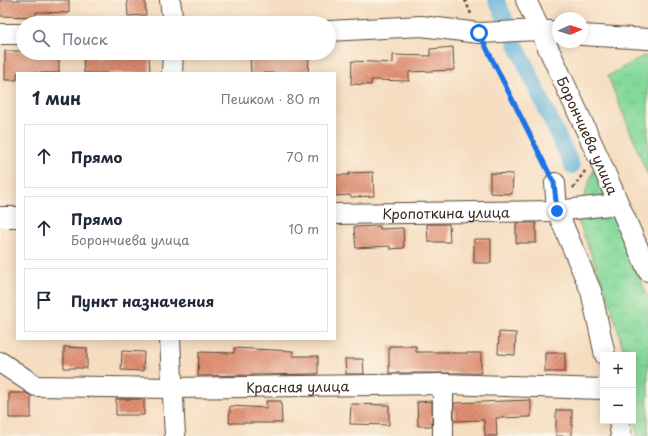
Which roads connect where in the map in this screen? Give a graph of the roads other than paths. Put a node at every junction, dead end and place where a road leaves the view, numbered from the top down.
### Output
1 (170, 0) edge
2 (526, 0) edge
3 (172, 16) edge
4 (336, 31) edge
5 (549, 31) edge
6 (0, 34) edge
7 (16, 34) edge
8 (588, 35) edge
9 (648, 39) edge
10 (173, 60) edge
11 (172, 72) edge
12 (554, 183) road end
13 (618, 204) junction
14 (557, 211) junction
15 (336, 214) edge
16 (0, 217) edge
17 (16, 217) edge
18 (648, 271) edge
19 (170, 340) edge
20 (604, 352) edge
21 (0, 362) edge
22 (443, 384) junction
23 (172, 388) junction
24 (600, 389) edge
25 (619, 424) edge
26 (175, 436) edge
27 (443, 436) edge
28 (621, 436) edge

1 - 3 street
2 - 5 street, Борончиева улица
4 - 5 street
5 - 13 street, Борончиева улица
6 - 7 street
8 - 9 street
10 - 11 street
12 - 14 street
13 - 14 street, Кропоткина улица
13 - 18 street, Борончиева улица
14 - 15 street, Кропоткина улица
14 - 20 street
16 - 17 street
19 - 23 street
21 - 23 street, Красная улица
22 - 23 street, Красная улица
22 - 24 street, Красная улица
22 - 27 street
23 - 26 street
25 - 28 street

